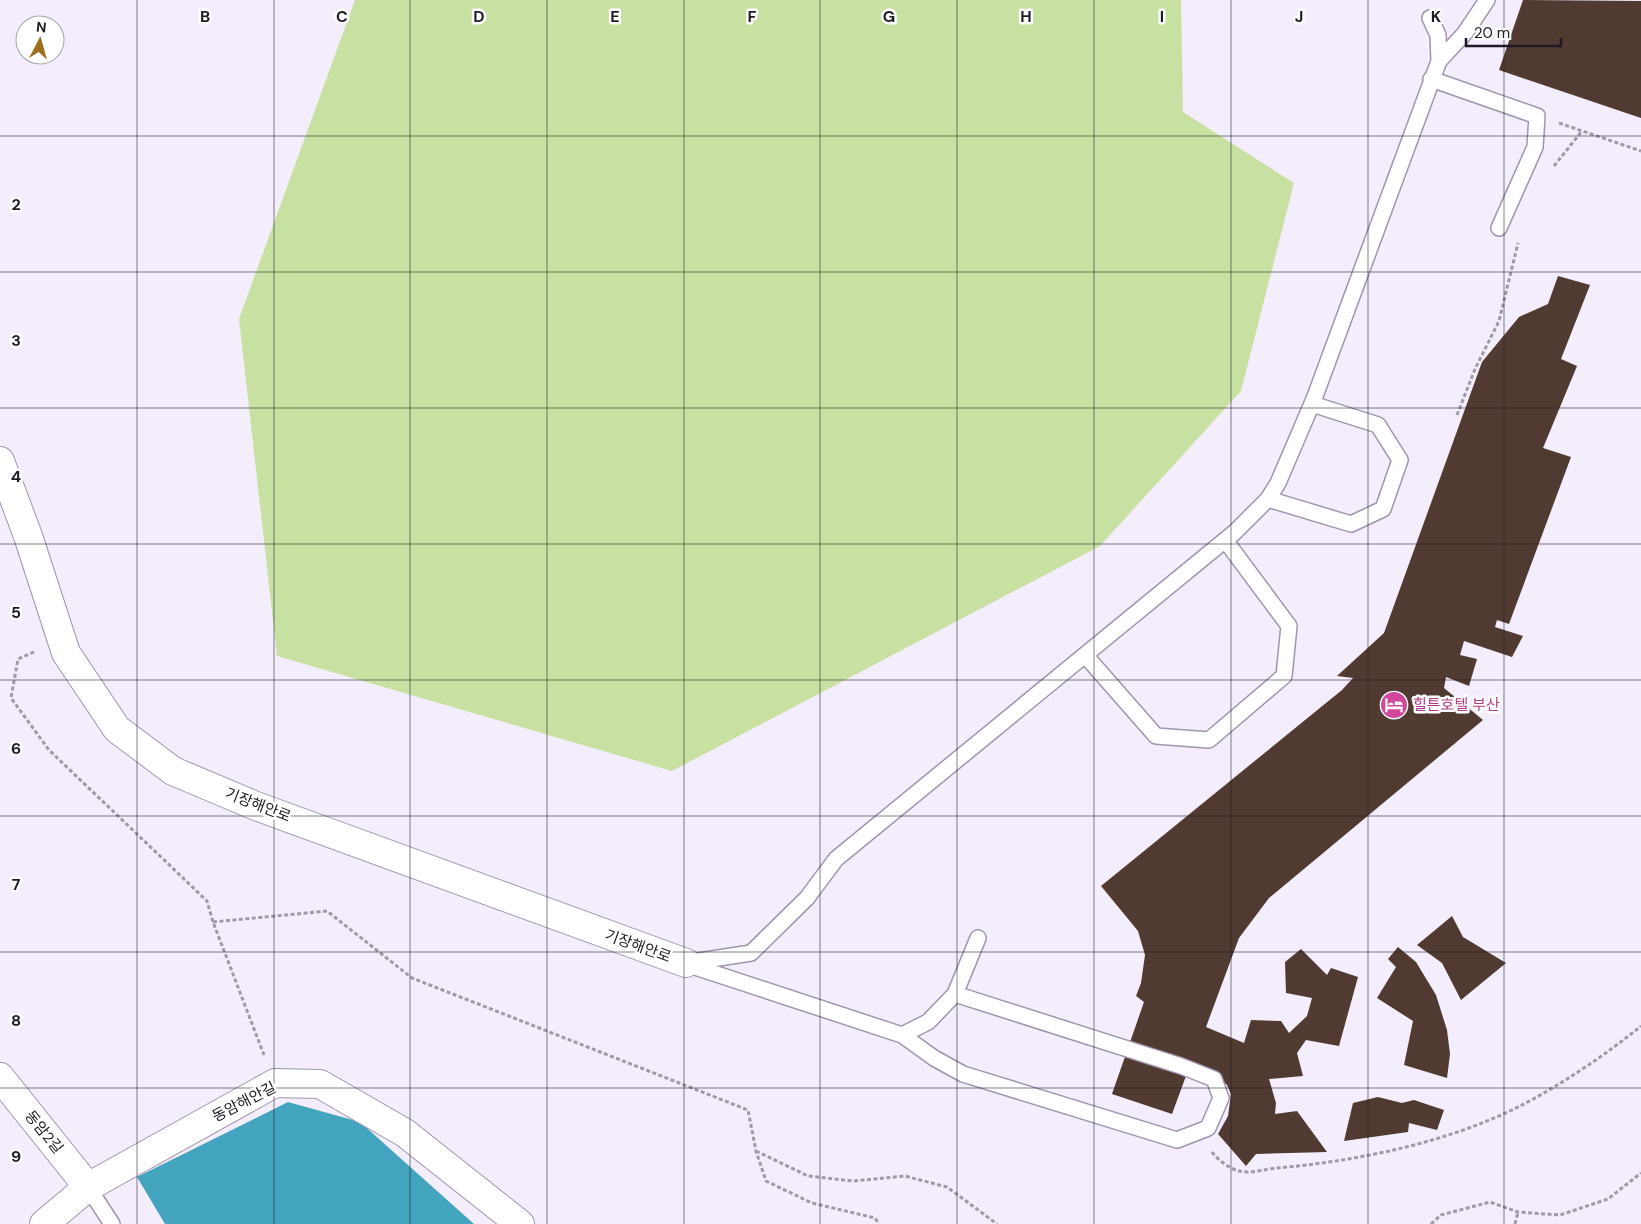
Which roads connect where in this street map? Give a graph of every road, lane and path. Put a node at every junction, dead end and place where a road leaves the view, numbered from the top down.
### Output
1 (1487, 0) edge
2 (1430, 18) dead end
3 (1439, 61) junction
4 (1432, 79) junction
5 (1537, 116) junction
6 (1582, 131) junction
7 (1641, 152) edge
8 (1550, 173) dead end
9 (1499, 228) dead end
10 (1520, 238) dead end
11 (1312, 404) junction
12 (1457, 415) dead end
13 (0, 461) edge
14 (1268, 499) junction
15 (1226, 540) junction
16 (1085, 655) junction
17 (18, 659) dead end
18 (213, 922) junction
19 (978, 938) dead end
20 (686, 963) junction
21 (955, 994) junction
22 (1641, 1026) edge
23 (902, 1035) junction
24 (0, 1077) edge
25 (275, 1083) junction
26 (1197, 1132) junction
27 (756, 1151) junction
28 (1641, 1173) edge
29 (88, 1187) junction
30 (1518, 1212) junction
31 (44, 1224) edge
32 (112, 1224) edge
33 (520, 1224) edge
34 (879, 1224) edge
35 (997, 1224) edge
36 (1431, 1224) edge
37 (1515, 1224) edge

1 - 3 lane
2 - 3 lane
3 - 4 lane
4 - 5 lane
4 - 11 lane
5 - 6 path
5 - 9 lane
6 - 7 path
6 - 8 path
10 - 12 path
11 - 14 lane
11 - 14 lane
13 - 20 street, 기장해안로
14 - 15 lane
15 - 16 lane
15 - 16 lane
16 - 20 lane
17 - 18 path
18 - 25 path
18 - 27 path
19 - 21 lane
20 - 23 lane
21 - 23 lane
21 - 26 lane
22 - 26 path
23 - 26 lane
24 - 29 street, 동암2길
25 - 29 street, 동암해안길
25 - 33 street, 동암해안길
27 - 34 path
27 - 35 path
28 - 30 path
29 - 31 street, 동암해안길
29 - 32 lane
30 - 36 path
30 - 37 path

